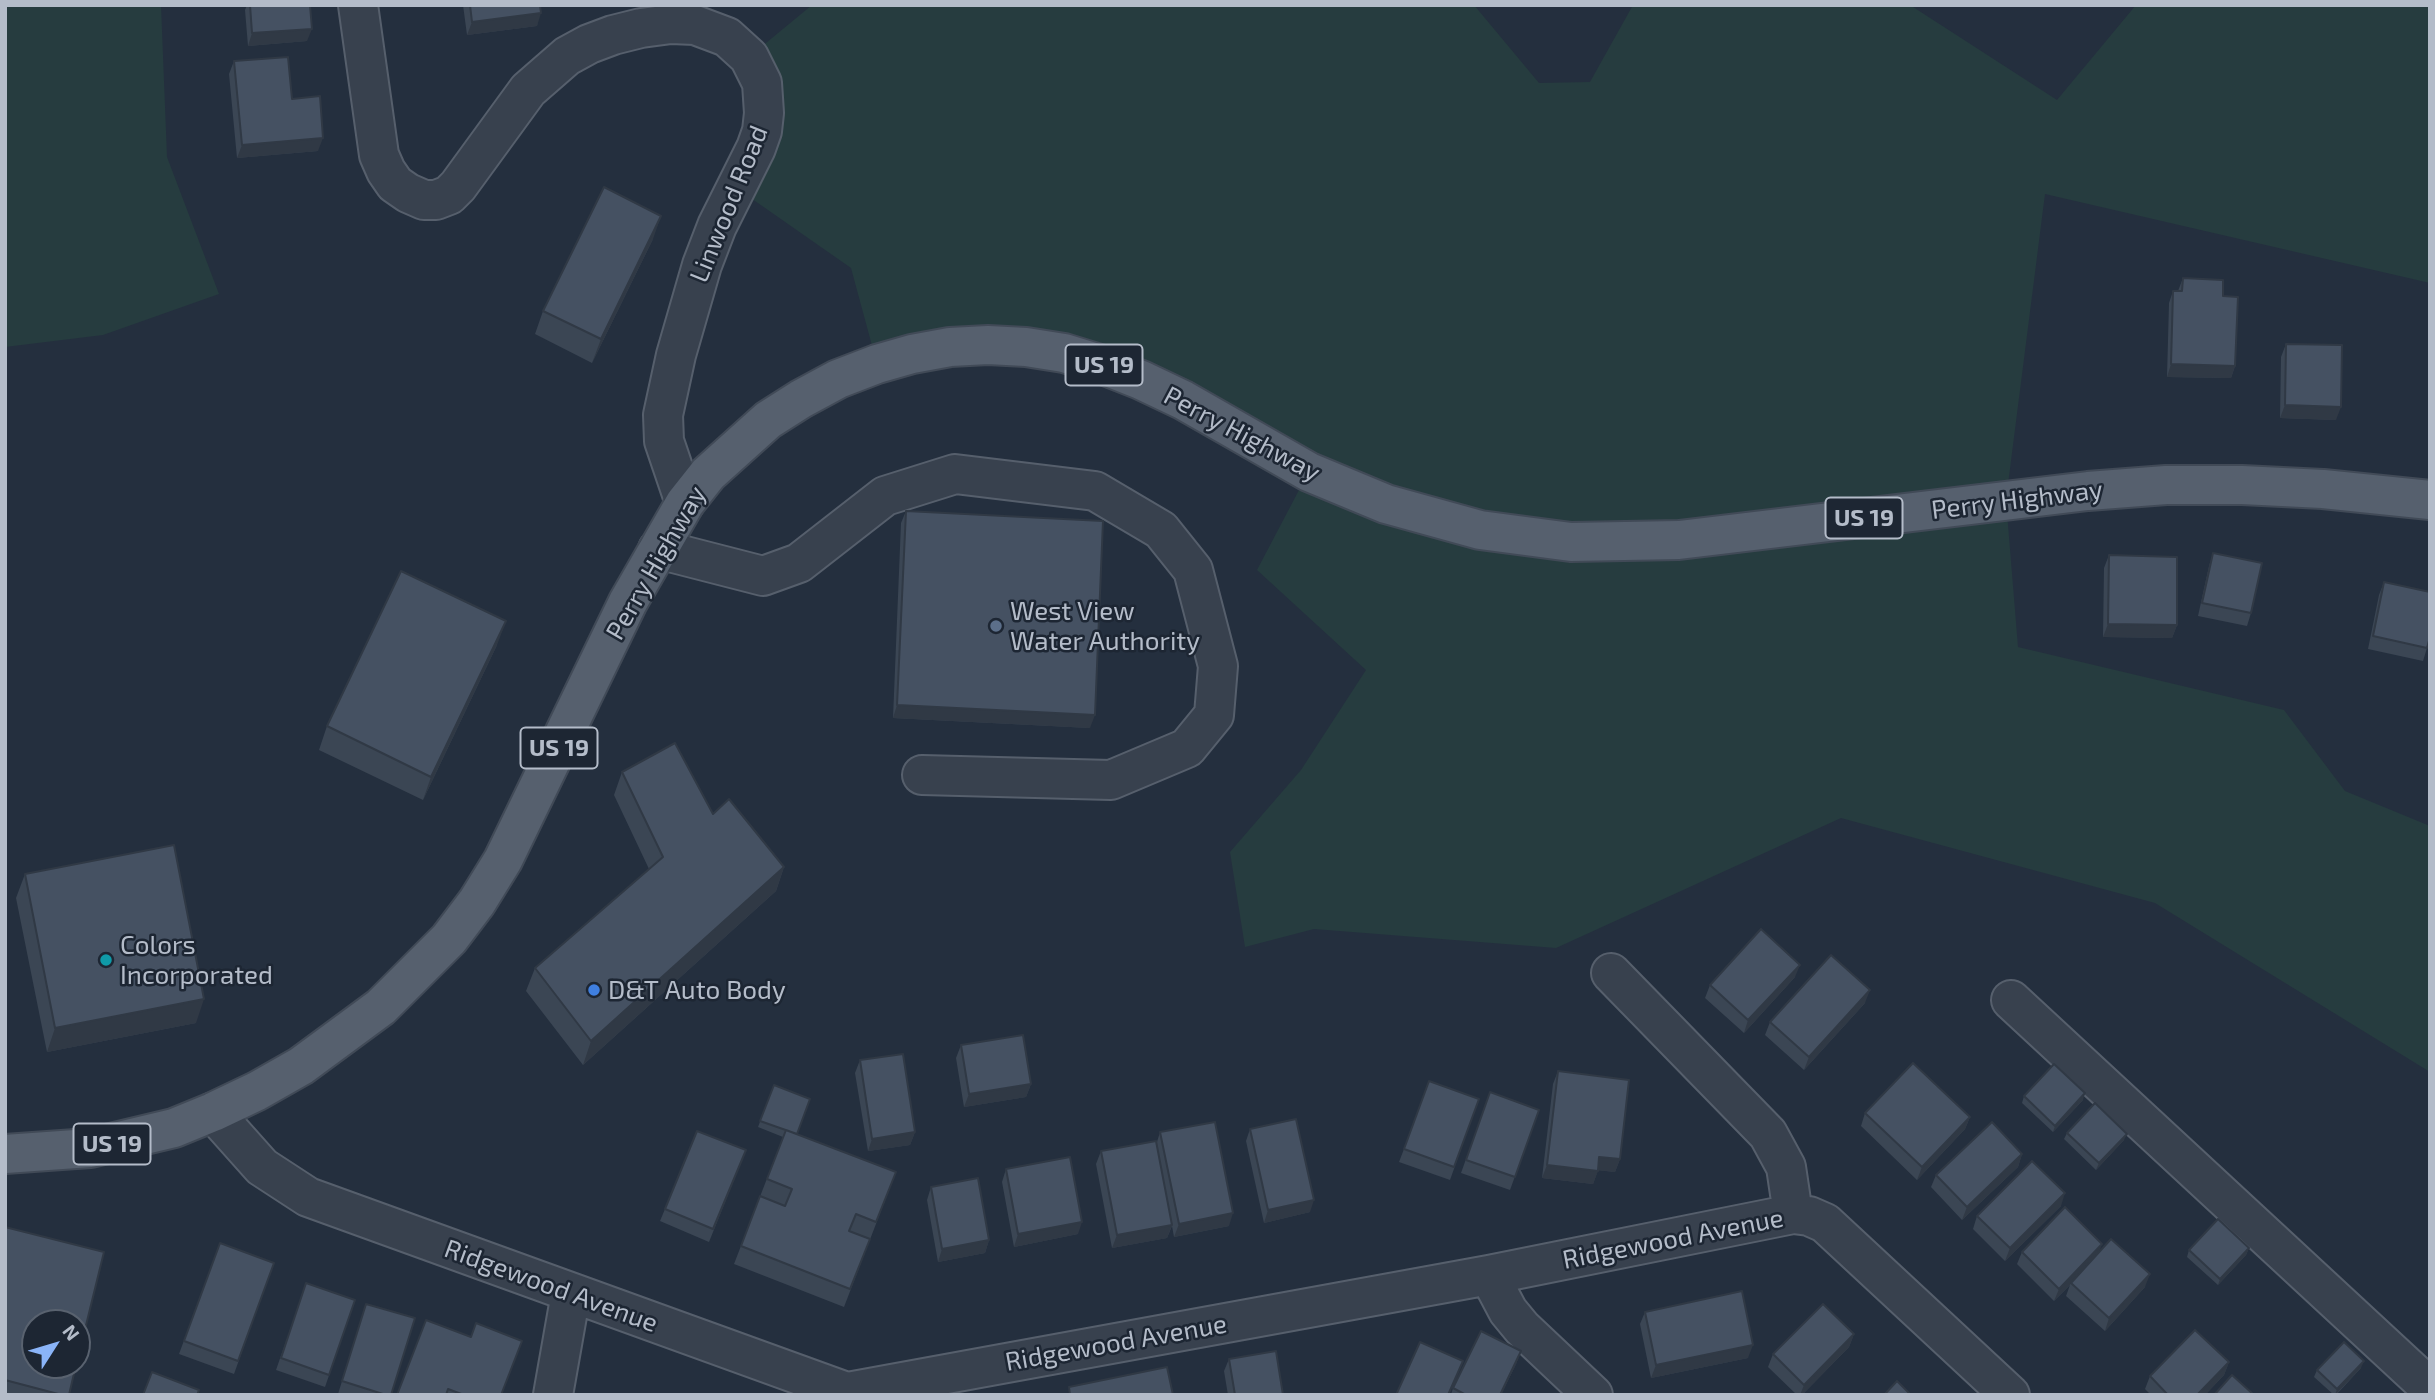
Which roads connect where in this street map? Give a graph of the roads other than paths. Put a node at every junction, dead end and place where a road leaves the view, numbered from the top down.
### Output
1 (358, 5) edge
2 (2430, 500) edge
3 (685, 503) junction
4 (658, 549) junction
5 (922, 775) dead end
6 (1611, 973) dead end
7 (2011, 1000) dead end
8 (214, 1112) junction
9 (5, 1154) edge
10 (1793, 1214) junction
11 (1489, 1275) junction
12 (571, 1293) junction
13 (2430, 1388) edge
14 (850, 1394) edge
15 (553, 1395) edge
16 (1593, 1395) edge
17 (2010, 1395) edge

1 - 3 street, Linwood Road
2 - 3 main road, Perry Highway / US 19
3 - 4 main road, Perry Highway / US 19
4 - 5 street
4 - 8 main road, Perry Highway / US 19
6 - 10 street
7 - 13 street
8 - 9 main road, Perry Highway / US 19
8 - 12 street, Ridgewood Avenue
10 - 11 street, Ridgewood Avenue
10 - 17 street, Ridgewood Avenue
11 - 14 street, Ridgewood Avenue
11 - 16 street
12 - 14 street, Ridgewood Avenue
12 - 15 street

